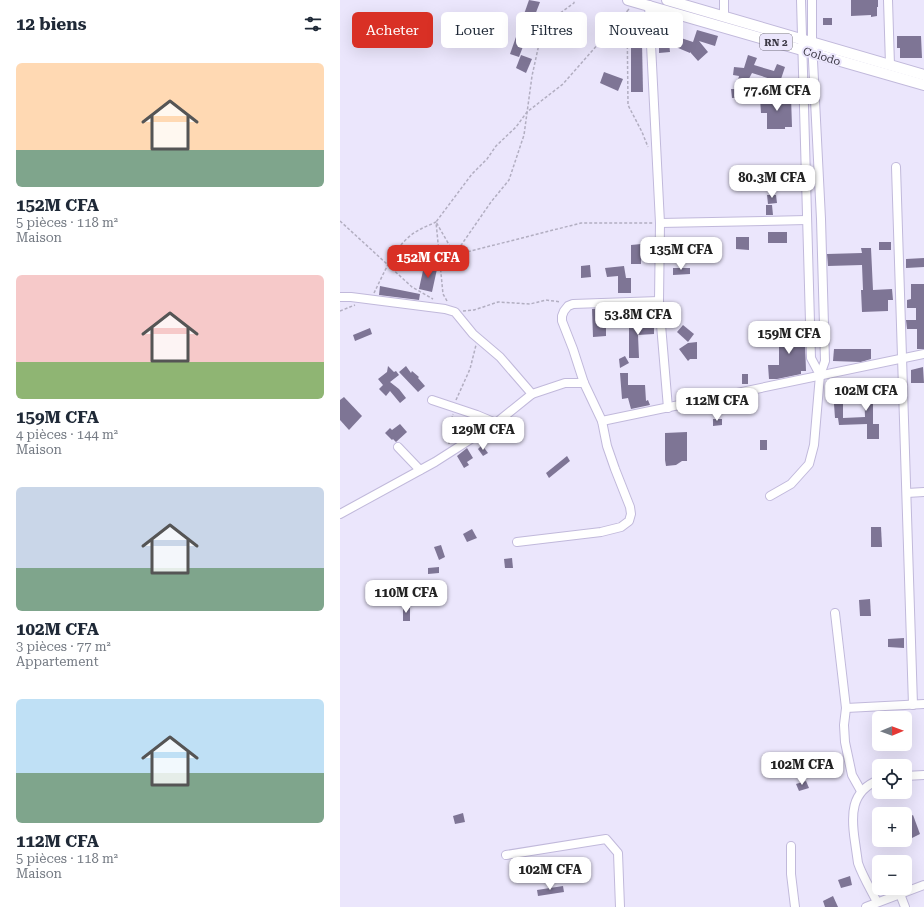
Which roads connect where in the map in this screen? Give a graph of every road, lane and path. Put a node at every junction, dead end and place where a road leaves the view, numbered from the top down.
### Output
1 (574, 0) edge
2 (667, 0) edge
3 (724, 0) edge
4 (801, 0) edge
5 (812, 0) edge
6 (888, 0) edge
7 (632, 1) edge
8 (649, 5) junction
9 (627, 11) junction
10 (724, 16) junction
11 (807, 40) junction
12 (807, 51) junction
13 (890, 65) junction
14 (924, 75) edge
15 (924, 86) edge
16 (527, 112) junction
17 (648, 148) dead end
18 (896, 168) dead end
19 (807, 220) junction
20 (340, 221) edge
21 (436, 222) junction
22 (660, 223) junction
23 (455, 255) junction
24 (388, 265) junction
25 (340, 297) edge
26 (370, 300) junction
27 (437, 301) dead end
28 (659, 301) junction
29 (573, 304) junction
30 (455, 312) junction
31 (924, 354) edge
32 (902, 358) junction
33 (820, 375) junction
34 (584, 383) junction
35 (532, 394) junction
36 (432, 400) dead end
37 (668, 408) junction
38 (602, 422) junction
39 (496, 423) junction
40 (398, 447) dead end
41 (420, 470) junction
42 (924, 492) edge
43 (907, 493) junction
44 (770, 496) dead end
45 (340, 514) edge
46 (517, 542) dead end
47 (835, 612) dead end
48 (924, 704) edge
49 (914, 705) junction
50 (846, 708) junction
51 (924, 775) edge
52 (912, 776) edge
53 (872, 783) edge
54 (861, 791) junction
55 (791, 846) dead end
56 (506, 855) dead end
57 (924, 885) edge
58 (912, 890) edge
59 (897, 895) edge
60 (900, 895) edge
61 (877, 902) junction
62 (620, 907) edge
63 (795, 907) edge
64 (866, 907) edge
65 (905, 907) edge

1 - 16 path
2 - 10 main road, Colodo / RN 2
3 - 10 street
4 - 11 street
5 - 11 street
6 - 13 street
7 - 8 main road, Colodo / RN 2
7 - 9 path
8 - 12 main road, Colodo / RN 2
8 - 22 street
9 - 16 path
9 - 17 path
10 - 11 main road, Colodo / RN 2
11 - 12 street
11 - 13 main road, Colodo / RN 2
12 - 15 main road, Colodo / RN 2
12 - 19 street
12 - 33 street
13 - 14 main road, Colodo / RN 2
16 - 21 path
16 - 23 path
18 - 32 street
19 - 22 street
19 - 33 street
20 - 24 path
21 - 23 path
21 - 24 path
21 - 30 path
22 - 23 path
22 - 28 street
24 - 26 path
24 - 27 path
25 - 26 street
26 - 30 street
28 - 29 street
28 - 37 street
29 - 30 path
29 - 34 street
30 - 35 street
31 - 32 street
32 - 33 street
32 - 43 street
33 - 37 street
33 - 44 street
34 - 35 street
34 - 38 street
35 - 39 street
36 - 39 street
37 - 38 street
38 - 46 street
39 - 41 street
40 - 41 street
41 - 45 street
42 - 43 street
43 - 49 street
47 - 50 street
48 - 49 street
49 - 50 street
50 - 54 street
51 - 52 street
53 - 54 street
54 - 61 street
55 - 63 street
56 - 62 street
57 - 58 street
59 - 61 street
60 - 65 street
61 - 64 street

